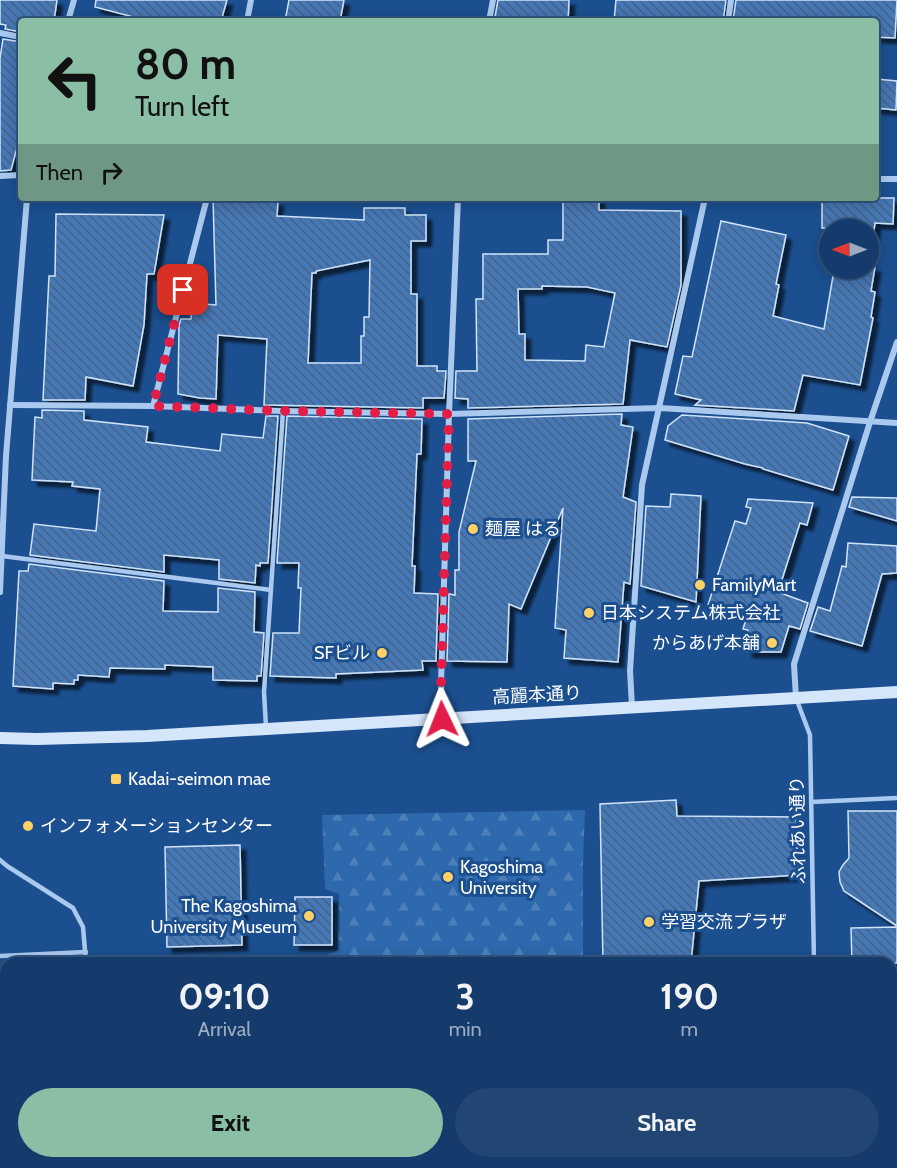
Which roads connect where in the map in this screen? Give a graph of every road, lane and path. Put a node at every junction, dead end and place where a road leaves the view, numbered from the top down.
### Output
1 (74, 0) edge
2 (251, 0) edge
3 (493, 0) edge
4 (730, 0) edge
5 (69, 18) edge
6 (248, 18) edge
7 (490, 18) edge
8 (728, 18) edge
9 (0, 33) edge
10 (18, 36) edge
11 (18, 175) edge
12 (0, 176) edge
13 (879, 179) edge
14 (897, 179) edge
15 (27, 201) edge
16 (206, 201) edge
17 (458, 201) edge
18 (704, 201) edge
19 (897, 342) edge
20 (10, 405) junction
21 (153, 406) junction
22 (660, 408) junction
23 (283, 411) junction
24 (449, 414) junction
25 (870, 422) junction
26 (897, 423) edge
27 (3, 455) edge
28 (2, 556) junction
29 (271, 590) junction
30 (0, 592) edge
31 (897, 692) edge
32 (796, 698) junction
33 (632, 707) junction
34 (442, 719) junction
35 (267, 729) junction
36 (0, 738) edge
37 (897, 798) edge
38 (811, 802) junction
39 (0, 860) edge
40 (86, 952) junction
41 (0, 956) edge
42 (86, 957) edge
43 (814, 957) edge

1 - 5 street
2 - 6 street
3 - 7 street
4 - 8 street
9 - 10 street
11 - 12 street
13 - 14 street
15 - 20 street
16 - 21 street
17 - 24 street
18 - 22 street
19 - 25 street
20 - 21 street
20 - 27 street
21 - 23 street
22 - 24 street
22 - 25 street
22 - 33 street
23 - 24 street
23 - 29 lane
24 - 34 street
25 - 26 street
25 - 32 street
27 - 28 street
28 - 29 lane
28 - 30 street
29 - 35 lane
31 - 32 street, 高麗本通り
32 - 33 street, 高麗本通り
32 - 38 lane, ふれあい通り
33 - 34 street, 高麗本通り
34 - 35 street, 高麗本通り
35 - 36 street, 高麗本通り
37 - 38 lane
38 - 43 lane, ふれあい通り
39 - 40 lane
40 - 41 lane
40 - 42 lane

